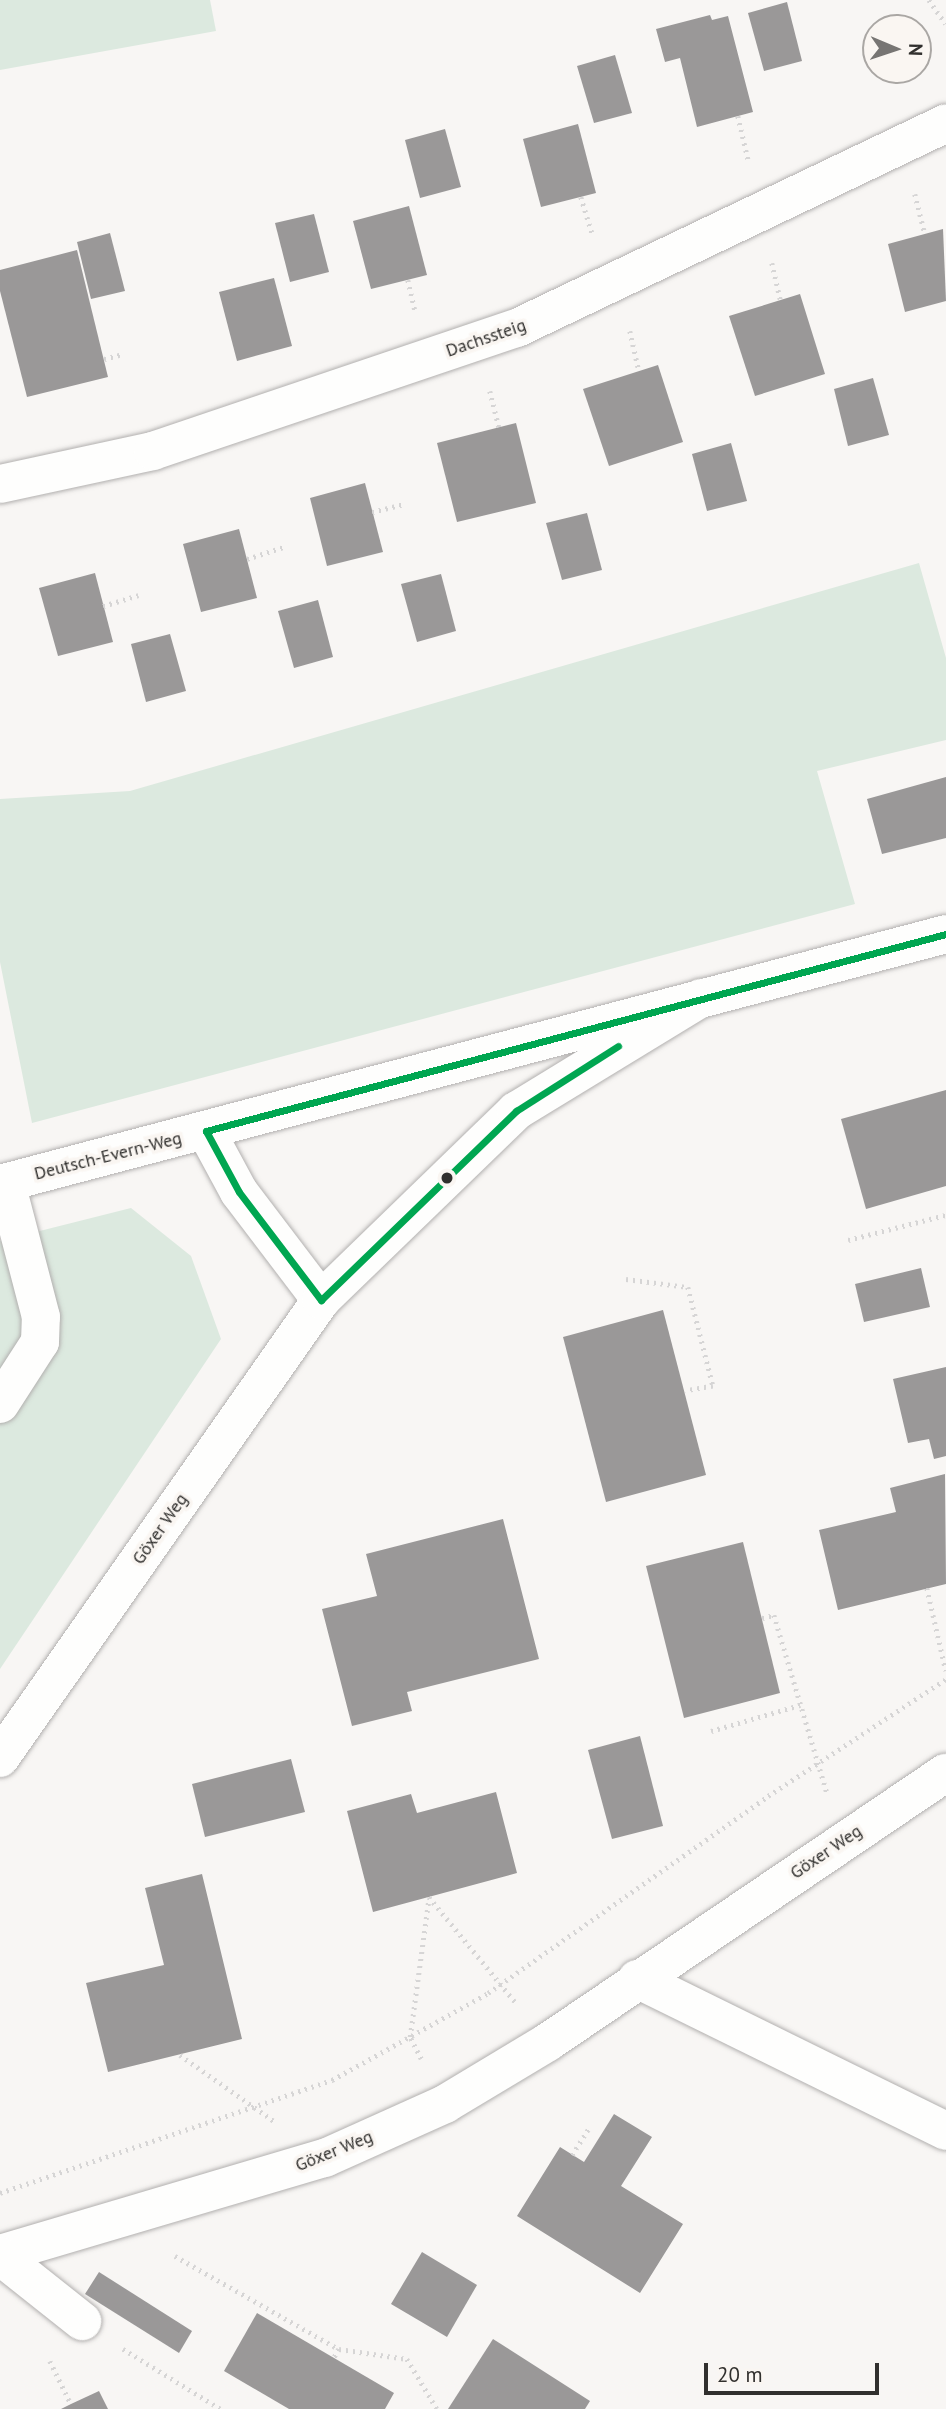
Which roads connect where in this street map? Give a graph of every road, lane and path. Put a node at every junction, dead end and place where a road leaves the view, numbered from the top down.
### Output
1 (929, 0) edge
2 (946, 24) edge
3 (946, 123) edge
4 (123, 354) dead end
5 (104, 359) dead end
6 (0, 484) edge
7 (404, 504) dead end
8 (372, 512) dead end
9 (283, 547) dead end
10 (247, 559) dead end
11 (138, 595) dead end
12 (103, 606) dead end
13 (946, 934) edge
14 (701, 998) junction
15 (206, 1131) junction
16 (3, 1183) edge
17 (946, 1215) edge
18 (848, 1240) dead end
19 (626, 1279) dead end
20 (321, 1300) junction
21 (685, 1391) dead end
22 (0, 1404) edge
23 (927, 1588) dead end
24 (762, 1618) dead end
25 (946, 1671) edge
26 (946, 1679) edge
27 (800, 1705) junction
28 (711, 1731) dead end
29 (0, 1758) edge
30 (817, 1764) junction
31 (946, 1773) edge
32 (843, 1843) junction
33 (637, 1979) junction
34 (501, 1984) junction
35 (410, 2038) junction
36 (548, 2042) junction
37 (180, 2055) dead end
38 (446, 2104) junction
39 (253, 2107) junction
40 (589, 2129) dead end
41 (946, 2131) edge
42 (572, 2155) dead end
43 (325, 2158) junction
44 (0, 2193) edge
45 (115, 2222) junction
46 (0, 2255) edge
47 (82, 2321) joint
48 (338, 2349) junction
49 (334, 2358) dead end
50 (221, 2409) edge
51 (437, 2409) edge

1 - 2 path
3 - 6 street, Dachssteig
4 - 5 path
7 - 8 path
9 - 10 path
11 - 12 path
13 - 14 street, Deutsch-Evern-Weg
14 - 15 street, Deutsch-Evern-Weg
14 - 20 street, Göxer Weg
15 - 16 street, Deutsch-Evern-Weg
15 - 20 street
16 - 22 street
17 - 18 path
19 - 21 path
20 - 29 street, Göxer Weg
23 - 25 path
24 - 27 path
26 - 30 path
27 - 28 path
27 - 30 path
30 - 32 path
30 - 34 path
31 - 32 street, Göxer Weg
32 - 33 street, Göxer Weg
33 - 36 street, Göxer Weg
33 - 41 street
34 - 35 path
34 - 35 path
34 - 36 path
35 - 38 path
35 - 39 path
36 - 38 street, Göxer Weg
37 - 39 path
38 - 43 street, Göxer Weg
39 - 43 path
39 - 44 path
40 - 42 path
43 - 45 street, Göxer Weg
45 - 46 street, Göxer Weg
45 - 48 path
46 - 47 street, Göxer Weg
47 - 50 path
48 - 49 path
48 - 51 path

